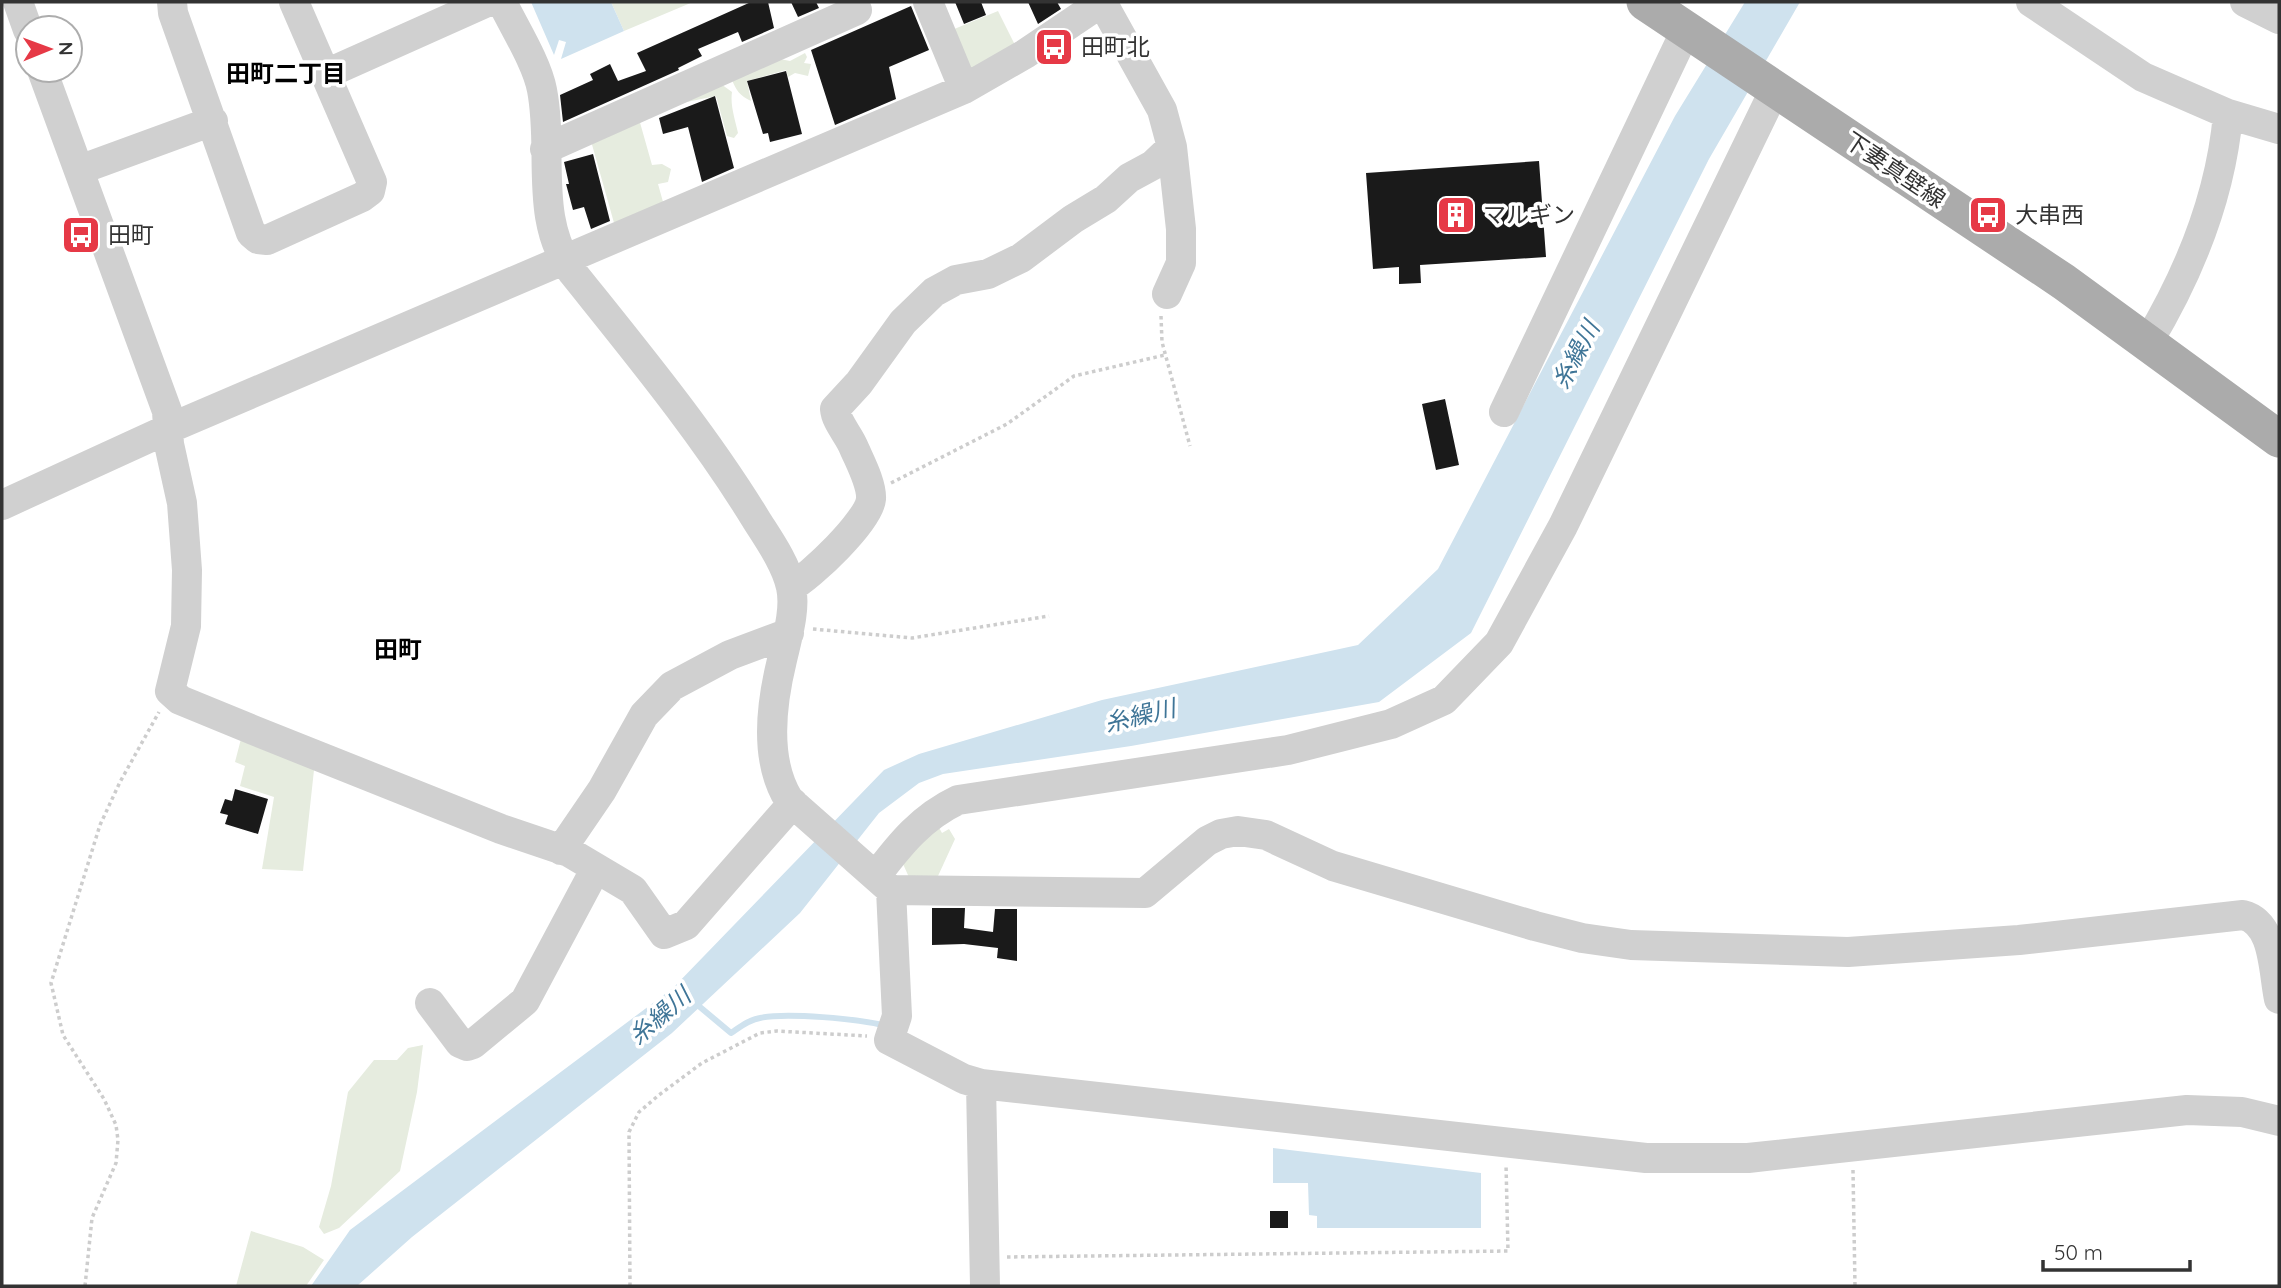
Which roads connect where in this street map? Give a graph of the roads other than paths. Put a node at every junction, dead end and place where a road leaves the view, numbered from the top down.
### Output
1 (172, 2) edge
2 (294, 2) edge
3 (486, 2) edge
4 (502, 2) edge
5 (928, 2) edge
6 (1102, 2) edge
7 (1645, 2) edge
8 (2032, 2) edge
9 (2245, 2) edge
10 (862, 4) edge
11 (2279, 19) edge
12 (1690, 33) junction
13 (326, 74) junction
14 (47, 84) edge
15 (1771, 87) junction
16 (964, 89) junction
17 (2228, 114) junction
18 (213, 121) junction
19 (2279, 129) edge
20 (1172, 147) junction
21 (545, 149) junction
22 (79, 170) junction
23 (565, 261) junction
24 (1167, 294) road end
25 (2148, 342) junction
26 (1504, 412) dead end
27 (168, 429) junction
28 (2279, 439) edge
29 (2, 505) edge
30 (791, 587) junction
31 (789, 629) junction
32 (798, 807) junction
33 (561, 850) junction
34 (597, 868) junction
35 (879, 878) junction
36 (2279, 999) edge
37 (430, 1003) dead end
38 (981, 1084) junction
39 (2279, 1121) edge
40 (985, 1286) edge

1 - 18 street
2 - 13 street
3 - 13 street
4 - 21 street
5 - 16 street
6 - 16 street
6 - 20 street
7 - 12 main road, 下妻真壁線
8 - 17 street
9 - 11 street
10 - 21 street
12 - 15 main road, 下妻真壁線
12 - 26 street
13 - 18 street
14 - 22 street
15 - 25 main road, 下妻真壁線
15 - 35 street
16 - 23 street
17 - 19 street
17 - 25 street
18 - 22 street
20 - 24 street
20 - 30 street
21 - 23 street
22 - 27 street
23 - 27 street
23 - 30 street
25 - 28 main road, 下妻真壁線
27 - 29 street
27 - 33 street
30 - 31 street
31 - 32 street
31 - 33 street
32 - 34 street
32 - 35 street
33 - 34 street
34 - 37 street
35 - 36 street
35 - 38 street
38 - 39 street
38 - 40 street

